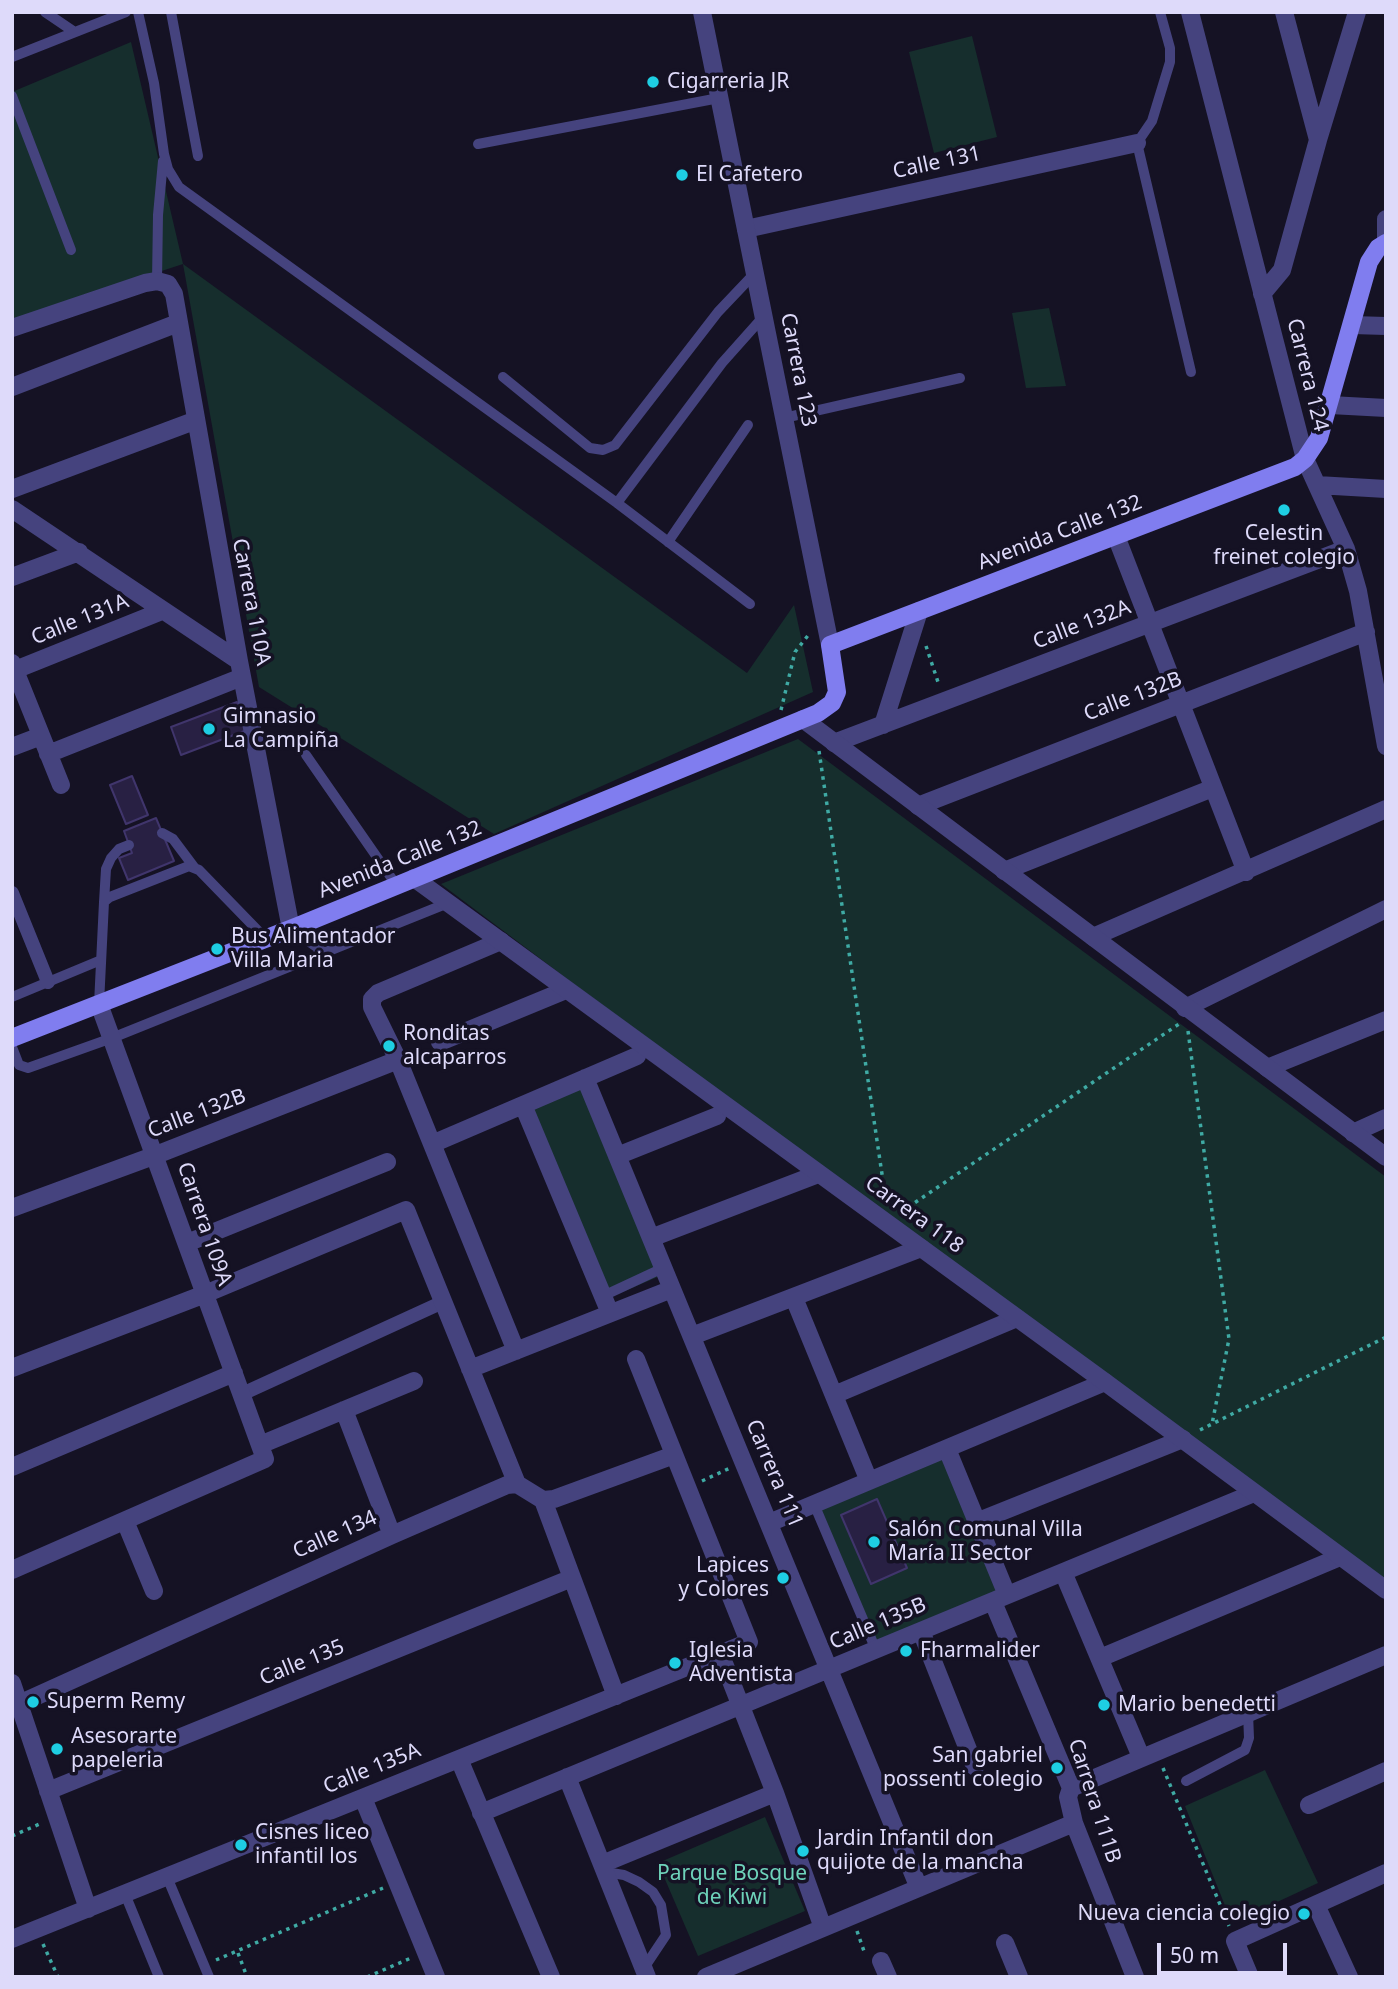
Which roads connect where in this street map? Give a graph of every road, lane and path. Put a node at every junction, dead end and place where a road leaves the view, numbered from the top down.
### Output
1 (45, 12) edge
2 (126, 12) edge
3 (138, 12) edge
4 (171, 12) edge
5 (702, 12) edge
6 (1160, 12) edge
7 (1191, 12) edge
8 (1284, 12) edge
9 (1357, 12) edge
10 (73, 32) junction
11 (12, 57) edge
12 (12, 96) edge
13 (719, 98) junction
14 (1318, 140) junction
15 (1137, 143) junction
16 (478, 144) dead end
17 (164, 154) junction
18 (198, 156) dead end
19 (1386, 219) edge
20 (746, 229) junction
21 (1386, 240) edge
22 (71, 250) dead end
23 (1386, 253) edge
24 (755, 273) junction
25 (1365, 281) junction
26 (163, 283) junction
27 (1262, 294) junction
28 (764, 316) junction
29 (178, 323) junction
30 (1353, 325) junction
31 (1386, 326) edge
32 (12, 328) edge
33 (1191, 372) dead end
34 (503, 377) dead end
35 (960, 378) dead end
36 (12, 387) edge
37 (1330, 405) junction
38 (1386, 408) edge
39 (784, 418) junction
40 (194, 421) junction
41 (748, 425) dead end
42 (1305, 459) junction
43 (1317, 485) junction
44 (12, 489) edge
45 (1386, 489) edge
46 (617, 503) junction
47 (12, 509) edge
48 (1116, 536) junction
49 (668, 542) junction
50 (1346, 550) junction
51 (79, 552) junction
52 (12, 577) edge
53 (750, 604) dead end
54 (162, 611) junction
55 (919, 611) junction
56 (824, 615) junction
57 (1150, 624) junction
58 (1366, 632) junction
59 (924, 639) dead end
60 (830, 645) junction
61 (14, 667) edge
62 (240, 669) junction
63 (945, 702) junction
64 (1180, 702) junction
65 (779, 719) dead end
66 (810, 724) junction
67 (883, 725) junction
68 (41, 736) junction
69 (834, 743) junction
70 (1386, 746) edge
71 (12, 747) edge
72 (48, 754) junction
73 (306, 755) dead end
74 (61, 785) dead end
75 (1213, 788) junction
76 (918, 806) junction
77 (1386, 809) edge
78 (162, 833) dead end
79 (129, 845) dead end
80 (194, 867) junction
81 (1004, 872) junction
82 (1246, 872) junction
83 (414, 878) junction
84 (397, 886) junction
85 (12, 893) edge
86 (104, 902) junction
87 (448, 903) junction
88 (1386, 909) edge
89 (291, 929) junction
90 (1093, 937) junction
91 (266, 939) junction
92 (500, 941) junction
93 (325, 953) junction
94 (101, 960) junction
95 (48, 982) junction
96 (566, 990) junction
97 (12, 997) edge
98 (99, 1004) junction
99 (1185, 1008) junction
100 (1386, 1020) edge
101 (12, 1038) edge
102 (112, 1038) junction
103 (440, 1042) dead end
104 (12, 1046) edge
105 (637, 1056) dead end
106 (398, 1060) junction
107 (1267, 1069) junction
108 (585, 1079) junction
109 (523, 1105) junction
110 (717, 1116) dead end
111 (1386, 1118) edge
112 (1353, 1133) junction
113 (432, 1144) junction
114 (156, 1155) junction
115 (617, 1156) junction
116 (1386, 1157) edge
117 (387, 1162) dead end
118 (818, 1174) junction
119 (12, 1208) edge
120 (887, 1221) junction
121 (651, 1238) junction
122 (187, 1243) junction
123 (921, 1248) junction
124 (663, 1268) junction
125 (672, 1289) junction
126 (205, 1294) junction
127 (603, 1296) junction
128 (794, 1298) junction
129 (443, 1302) junction
130 (610, 1313) junction
131 (1017, 1318) junction
132 (692, 1336) junction
133 (1386, 1337) edge
134 (516, 1351) junction
135 (636, 1359) dead end
136 (12, 1368) edge
137 (470, 1369) junction
138 (234, 1373) junction
139 (414, 1381) dead end
140 (1105, 1382) junction
141 (242, 1394) junction
142 (834, 1395) junction
143 (344, 1410) junction
144 (1212, 1424) junction
145 (1183, 1439) junction
146 (947, 1449) junction
147 (263, 1452) junction
148 (674, 1455) junction
149 (744, 1462) junction
150 (12, 1467) edge
151 (869, 1480) junction
152 (517, 1484) junction
153 (687, 1487) junction
154 (1254, 1493) junction
155 (543, 1500) junction
156 (814, 1504) junction
157 (125, 1521) junction
158 (976, 1522) junction
159 (769, 1523) junction
160 (392, 1535) junction
161 (1340, 1556) junction
162 (12, 1570) edge
163 (1063, 1572) junction
164 (572, 1578) junction
165 (1386, 1590) edge
166 (153, 1591) dead end
167 (1000, 1599) junction
168 (921, 1631) junction
169 (876, 1650) junction
170 (720, 1653) junction
171 (1386, 1655) edge
172 (1100, 1658) junction
173 (830, 1669) junction
174 (12, 1683) edge
175 (616, 1696) junction
176 (19, 1704) junction
177 (739, 1706) junction
178 (1248, 1713) junction
179 (1149, 1754) junction
180 (459, 1759) junction
181 (975, 1767) dead end
182 (1386, 1771) edge
183 (567, 1777) junction
184 (1186, 1781) dead end
185 (1071, 1788) junction
186 (48, 1791) junction
187 (775, 1793) junction
188 (363, 1798) junction
189 (1309, 1805) dead end
190 (481, 1813) junction
191 (57, 1817) junction
192 (1074, 1824) junction
193 (12, 1836) edge
194 (604, 1868) junction
195 (1386, 1873) edge
196 (167, 1877) junction
197 (397, 1882) junction
198 (919, 1888) junction
199 (125, 1894) junction
200 (1316, 1905) junction
201 (88, 1909) junction
202 (851, 1916) junction
203 (823, 1928) junction
204 (37, 1930) junction
205 (12, 1940) edge
206 (1235, 1941) junction
207 (1005, 1943) dead end
208 (237, 1952) junction
209 (426, 1952) junction
210 (204, 1965) junction
211 (884, 1969) edge
212 (646, 1973) edge
213 (58, 1977) edge
214 (159, 1977) edge
215 (209, 1977) edge
216 (247, 1977) edge
217 (367, 1977) edge
218 (436, 1977) edge
219 (551, 1977) edge
220 (706, 1977) edge
221 (1019, 1977) edge
222 (1135, 1977) edge
223 (1250, 1977) edge
224 (1349, 1977) edge

1 - 10 lane
2 - 10 lane
3 - 17 lane
4 - 18 lane
5 - 13 street, Carrera 123
6 - 15 lane
7 - 27 street, Carrera 124
8 - 14 street
9 - 14 street
10 - 11 lane
12 - 22 lane
13 - 16 lane
13 - 20 street, Carrera 123
14 - 27 street
15 - 20 street, Calle 131
15 - 33 lane
17 - 26 lane
17 - 46 lane
19 - 21 street
20 - 24 street, Carrera 123
21 - 25 main road
23 - 25 main road
24 - 28 street, Carrera 123
24 - 34 lane
25 - 30 main road
26 - 29 street, Carrera 110A
26 - 32 street
27 - 42 street, Carrera 124
28 - 39 street, Carrera 123
28 - 46 lane
29 - 36 street
29 - 40 street, Carrera 110A
30 - 31 street
30 - 37 main road
35 - 39 lane
37 - 38 street
37 - 42 main road
39 - 56 street, Carrera 123
40 - 44 street
40 - 62 street, Carrera 110A
41 - 49 lane
42 - 43 street, Carrera 124
42 - 48 main road, Avenida Calle 132
43 - 45 street
43 - 50 street, Carrera 124
46 - 49 lane
47 - 51 street
48 - 55 main road, Avenida Calle 132
48 - 57 street
49 - 53 lane
50 - 57 street, Calle 132A
50 - 58 street, Carrera 124
51 - 52 street
51 - 54 street
54 - 61 street, Calle 131A
54 - 62 street
55 - 60 main road, Avenida Calle 132
55 - 67 street
56 - 60 street, Carrera 123
56 - 65 path
57 - 63 street, Calle 132A
57 - 64 street
58 - 64 street, Calle 132B
58 - 70 street, Carrera 124
59 - 63 path
60 - 66 main road, Carrera 123
61 - 68 street
62 - 72 street
62 - 89 street, Carrera 110A
63 - 67 street, Calle 132A
64 - 75 street
64 - 76 street, Calle 132B
66 - 69 street
66 - 83 main road, Avenida Calle 132
66 - 120 path
67 - 69 street, Calle 132A
68 - 71 street
68 - 72 street
69 - 76 street
72 - 74 street
73 - 84 lane
75 - 81 street
75 - 82 street
76 - 81 street
77 - 82 street
78 - 80 lane
79 - 86 lane
80 - 86 lane
80 - 91 lane
81 - 90 street
82 - 90 street
83 - 84 main road, Avenida Calle 132
83 - 87 street, Carrera 118
84 - 89 main road, Avenida Calle 132
85 - 95 street
86 - 94 lane
87 - 92 street, Carrera 118
87 - 93 lane
88 - 99 street
89 - 91 main road, Avenida Calle 132
89 - 93 lane
90 - 99 street
91 - 98 main road, Avenida Calle 132
92 - 96 street, Carrera 118
92 - 106 street
93 - 102 lane
94 - 95 lane
94 - 98 lane
95 - 97 lane
96 - 103 street
96 - 118 street, Carrera 118
98 - 101 main road, Avenida Calle 132
98 - 102 street, Carrera 109A
99 - 107 street
100 - 107 street
102 - 104 lane
102 - 114 street, Carrera 109A
105 - 108 street
106 - 113 street
106 - 114 street, Calle 132B
107 - 112 street
108 - 109 street
108 - 115 street, Carrera 111
109 - 113 street
109 - 127 street
110 - 115 street
111 - 112 street
112 - 116 street
113 - 134 street
114 - 119 street, Calle 132B
114 - 122 street, Carrera 109A
115 - 121 street, Carrera 111
117 - 122 street
118 - 120 street, Carrera 118
118 - 121 street
120 - 123 street, Carrera 118
120 - 144 path
121 - 124 street, Carrera 111
122 - 126 street, Carrera 109A
123 - 128 street
123 - 131 street, Carrera 118
124 - 125 street, Carrera 111
124 - 127 lane
125 - 130 street
125 - 132 street, Carrera 111
126 - 129 street
126 - 136 street
126 - 138 street, Carrera 109A
127 - 130 street
128 - 132 street
128 - 142 street
129 - 137 street
129 - 141 street
130 - 134 street
131 - 140 street, Carrera 118
131 - 142 street
132 - 149 street, Carrera 111
133 - 144 path
134 - 137 street
135 - 148 street
137 - 152 street
138 - 141 street, Carrera 109A
138 - 150 street
139 - 143 street
140 - 145 street, Carrera 118
140 - 146 street
141 - 147 street, Carrera 109A
142 - 151 street
143 - 147 street
143 - 160 street
144 - 145 path
145 - 154 street, Carrera 118
145 - 158 street
146 - 151 street
146 - 158 street, Carrera 111B
147 - 157 street
148 - 153 street
148 - 155 street
149 - 153 path
149 - 159 street, Carrera 111
151 - 156 street
152 - 155 street
152 - 160 street, Calle 134
153 - 170 street, Calle 135A
154 - 161 street, Carrera 118
154 - 163 street, Calle 135B
155 - 164 street
156 - 159 street
156 - 169 lane
157 - 162 street
157 - 166 street
158 - 167 street, Carrera 111B
159 - 173 street, Carrera 111
160 - 176 street, Calle 134
161 - 165 street, Carrera 118
161 - 172 street
163 - 167 street, Calle 135B
163 - 172 street
164 - 175 street
164 - 186 street, Calle 135
167 - 168 street, Calle 135B
167 - 185 street, Carrera 111B
168 - 169 street, Calle 135B
168 - 181 street
169 - 173 street, Calle 135B
170 - 175 street, Calle 135A
170 - 177 street
171 - 178 street
172 - 179 street
173 - 177 street, Calle 135B
173 - 198 street, Carrera 111
174 - 176 street
175 - 180 street, Calle 135A
176 - 186 street
177 - 183 street, Calle 135B
177 - 187 street
178 - 179 street
178 - 184 lane
179 - 185 street
179 - 206 path
180 - 188 street, Calle 135A
180 - 190 street
182 - 189 street
183 - 190 street, Calle 135B
183 - 194 street
185 - 192 street, Carrera 111B
186 - 191 street
187 - 194 street
187 - 203 street
188 - 196 street, Calle 135A
188 - 197 street
190 - 219 street
191 - 193 path
191 - 201 street
192 - 198 street
192 - 222 street, Carrera 111B
194 - 212 street
194 - 212 lane
195 - 200 street
196 - 199 street, Calle 135A
196 - 210 lane
197 - 208 path
197 - 209 street
198 - 202 street
199 - 201 street, Calle 135A
199 - 214 lane
200 - 206 street
200 - 224 street
201 - 204 street, Calle 135A
202 - 203 street
202 - 211 path
203 - 220 street
204 - 205 street, Calle 135A
204 - 213 path
206 - 223 street
207 - 221 street
208 - 210 path
208 - 216 path
209 - 217 path
209 - 218 street
210 - 215 lane

